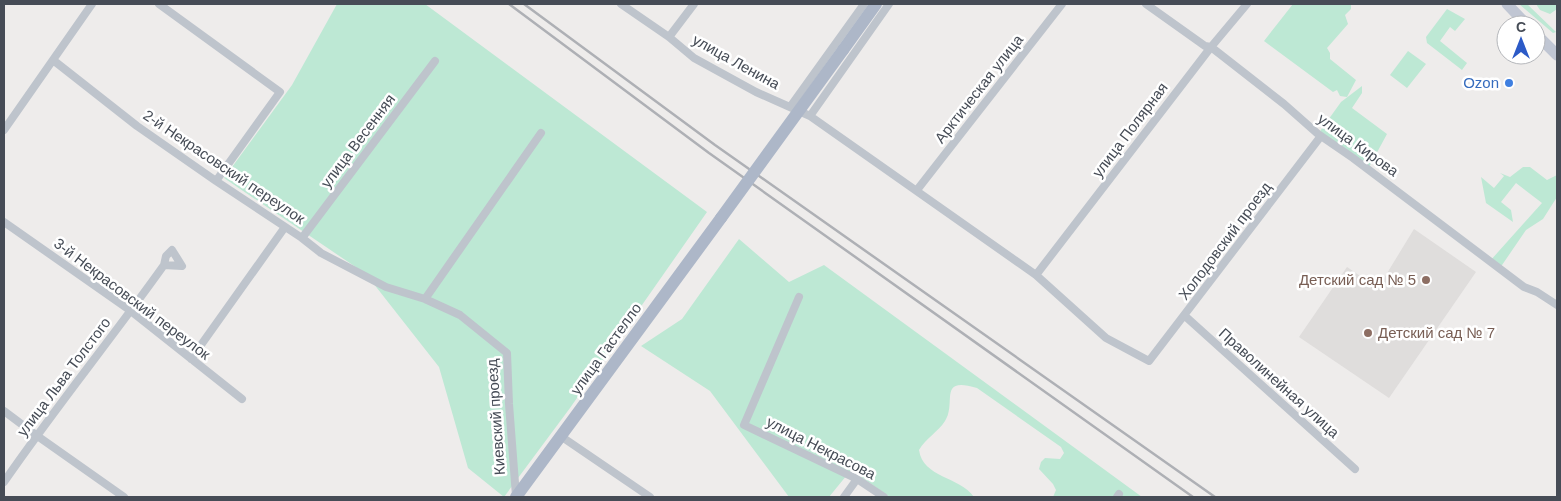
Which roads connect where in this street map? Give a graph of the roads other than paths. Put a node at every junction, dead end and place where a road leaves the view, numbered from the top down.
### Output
1 (92, 4) edge
2 (159, 4) edge
3 (621, 4) edge
4 (694, 4) edge
5 (864, 4) edge
6 (876, 4) edge
7 (889, 4) edge
8 (1062, 4) edge
9 (1146, 4) edge
10 (1247, 4) edge
11 (1507, 4) edge
12 (1517, 15) edge
13 (669, 37) junction
14 (1546, 44) edge
15 (1211, 47) junction
16 (1557, 55) edge
17 (53, 60) junction
18 (435, 61) dead end
19 (790, 107) junction
20 (810, 116) junction
21 (4, 130) edge
22 (541, 133) dead end
23 (1321, 136) junction
24 (216, 181) junction
25 (917, 190) junction
26 (4, 222) edge
27 (285, 227) junction
28 (302, 238) junction
29 (164, 265) dead end
30 (1036, 275) junction
31 (386, 287) joint
32 (799, 297) dead end
33 (425, 299) junction
34 (1557, 305) edge
35 (131, 311) junction
36 (1185, 316) junction
37 (191, 359) junction
38 (1150, 361) joint
39 (242, 399) dead end
40 (4, 411) edge
41 (36, 435) junction
42 (562, 437) junction
43 (1355, 469) dead end
44 (857, 479) junction
45 (4, 482) edge
46 (124, 497) edge
47 (516, 497) edge
48 (650, 497) edge
49 (844, 497) edge
50 (884, 497) edge

1 - 17 street
2 - 24 street
3 - 13 street, улица Ленина
4 - 13 street
5 - 19 street
6 - 42 main road, улица Гастелло, bridge
7 - 20 street
8 - 25 street, Арктическая улица
9 - 15 street, улица Кирова
10 - 15 street, улица Полярная
11 - 12 main road
13 - 19 street, улица Ленина
14 - 16 main road
15 - 23 street, улица Кирова
15 - 30 street, улица Полярная
17 - 21 street
17 - 24 street, 2-й Некрасовский переулок
18 - 28 street, улица Весенняя
19 - 20 street, улица Ленина
20 - 25 street, улица Ленина
22 - 33 street
23 - 34 street, улица Кирова
23 - 36 street, Холодовский проезд
24 - 27 street, 2-й Некрасовский переулок
25 - 30 street, улица Ленина
26 - 35 street, 3-й Некрасовский переулок
27 - 28 street, 2-й Некрасовский переулок
27 - 37 street
28 - 31 street, 2-й Некрасовский переулок
29 - 35 street, улица Льва Толстого
30 - 38 street, улица Ленина
31 - 33 street, Киевский проезд
32 - 44 street, улица Некрасова
33 - 47 street, Киевский проезд
35 - 37 street, 3-й Некрасовский переулок
35 - 41 street, улица Льва Толстого
36 - 38 street, Холодовский проезд
36 - 43 street, Праволинейная улица
37 - 39 street, 3-й Некрасовский переулок
40 - 41 street
41 - 45 street, улица Льва Толстого
41 - 46 street
42 - 47 main road, улица Гастелло
42 - 48 street
44 - 49 street
44 - 50 street, улица Некрасова

